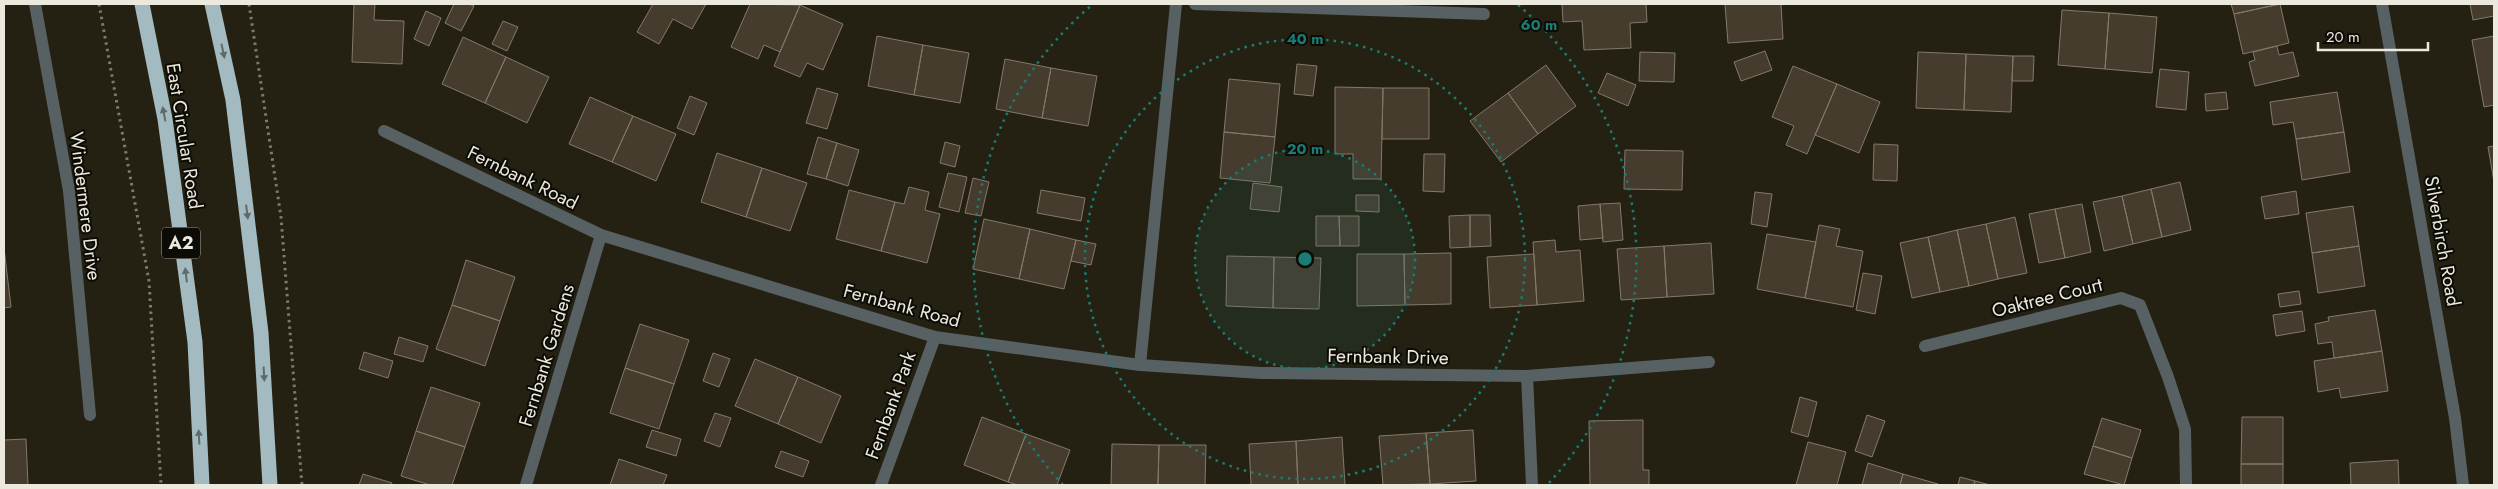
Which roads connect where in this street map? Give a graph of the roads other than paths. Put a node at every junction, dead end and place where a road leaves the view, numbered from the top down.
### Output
1 (35, 4) edge
2 (142, 4) edge
3 (212, 4) edge
4 (1176, 4) edge
5 (1195, 4) edge
6 (2382, 4) edge
7 (1484, 14) dead end
8 (384, 131) dead end
9 (602, 235) junction
10 (935, 337) junction
11 (1925, 346) dead end
12 (1709, 362) dead end
13 (1140, 365) junction
14 (1528, 376) junction
15 (90, 415) dead end
16 (202, 485) edge
17 (270, 485) edge
18 (526, 485) edge
19 (881, 485) edge
20 (1532, 485) edge
21 (2186, 485) edge
22 (2463, 485) edge

1 - 15 street, Windermere Drive
16 -> 2 highway, East Circular Road / A2
3 -> 17 highway
4 - 13 street
5 - 7 street
6 - 22 street, Silverbirch Road
8 - 9 street, Fernbank Road
9 - 10 street, Fernbank Road
9 - 18 street, Fernbank Gardens
10 - 13 street, Fernbank Road
10 - 19 street, Fernbank Park
11 - 21 street, Oaktree Court
12 - 14 street, Fernbank Drive
13 - 14 street, Fernbank Drive
14 - 20 street

